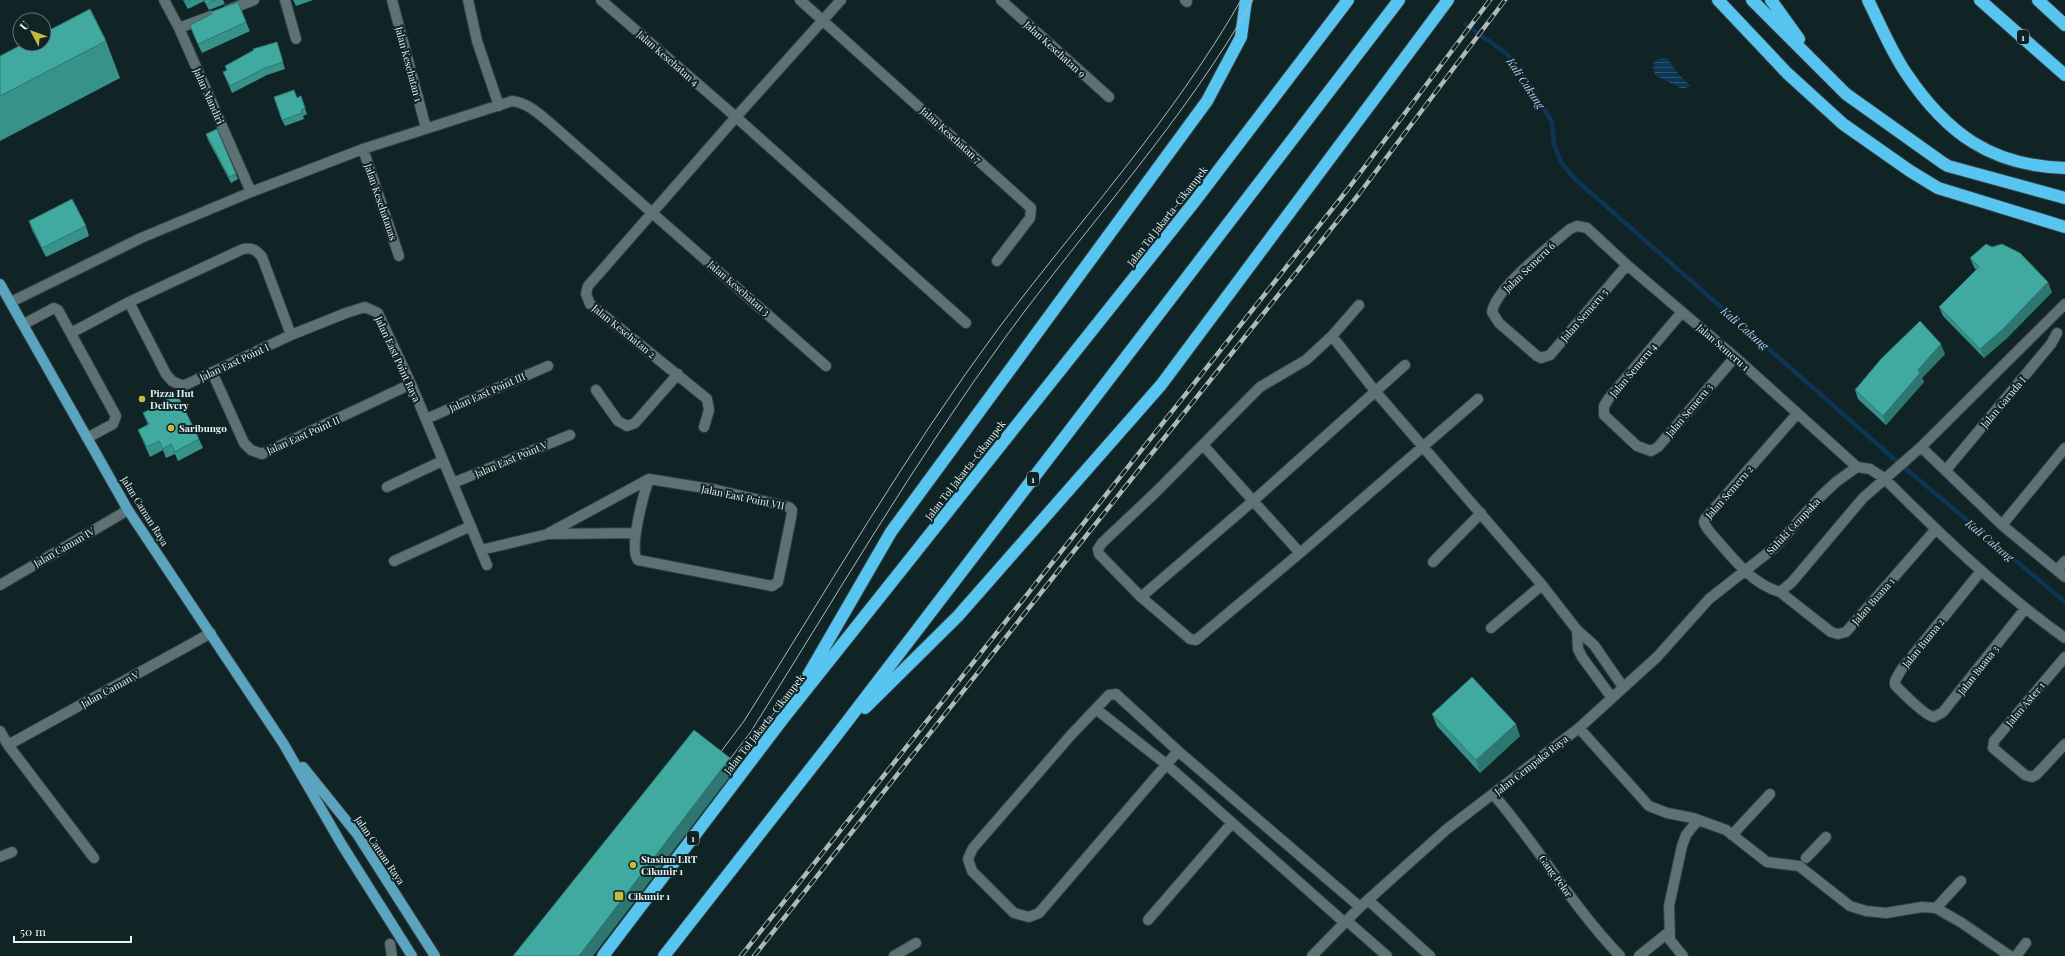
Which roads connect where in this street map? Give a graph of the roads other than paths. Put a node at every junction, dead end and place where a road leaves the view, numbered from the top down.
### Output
1 (164, 0) edge
2 (254, 0) edge
3 (285, 0) edge
4 (392, 0) edge
5 (468, 0) edge
6 (601, 0) edge
7 (800, 0) edge
8 (841, 0) edge
9 (1001, 0) edge
10 (1246, 0) edge
11 (1348, 0) edge
12 (1399, 0) edge
13 (1448, 0) edge
14 (1718, 0) edge
15 (1752, 0) edge
16 (1771, 0) edge
17 (1868, 0) edge
18 (1980, 0) edge
19 (2038, 0) edge
20 (231, 4) edge
21 (823, 20) junction
22 (2065, 25) edge
23 (179, 28) junction
24 (296, 39) dead end
25 (1821, 70) junction
26 (2065, 74) edge
27 (1109, 97) dead end
28 (499, 106) junction
29 (736, 116) junction
30 (426, 128) junction
31 (363, 149) junction
32 (2065, 168) edge
33 (251, 192) junction
34 (2065, 198) edge
35 (652, 212) junction
36 (2065, 227) edge
37 (1587, 228) joint
38 (399, 256) dead end
39 (997, 260) dead end
40 (1627, 265) junction
41 (0, 284) edge
42 (11, 302) junction
43 (130, 302) junction
44 (2065, 304) edge
45 (1359, 305) dead end
46 (1682, 312) junction
47 (966, 323) dead end
48 (24, 324) junction
49 (71, 333) junction
50 (2057, 333) dead end
51 (291, 335) junction
52 (1332, 336) junction
53 (1537, 356) joint
54 (1734, 356) junction
55 (1405, 365) dead end
56 (548, 366) dead end
57 (826, 366) dead end
58 (212, 372) junction
59 (678, 374) junction
60 (411, 384) junction
61 (596, 390) dead end
62 (1375, 391) junction
63 (1478, 399) dead end
64 (1797, 414) junction
65 (426, 419) junction
66 (704, 427) dead end
67 (570, 435) dead end
68 (87, 438) junction
69 (1203, 445) junction
70 (1423, 446) junction
71 (1638, 446) joint
72 (1921, 447) junction
73 (2065, 448) edge
74 (442, 461) junction
75 (1857, 467) junction
76 (1946, 470) junction
77 (1884, 478) junction
78 (649, 479) junction
79 (453, 483) junction
80 (387, 487) dead end
81 (1253, 501) junction
82 (128, 510) junction
83 (1481, 513) junction
84 (2002, 525) junction
85 (470, 526) junction
86 (1936, 529) junction
87 (636, 533) junction
88 (548, 534) junction
89 (481, 550) junction
90 (1300, 553) junction
91 (394, 560) dead end
92 (2065, 561) edge
93 (1433, 562) dead end
94 (487, 565) dead end
95 (2057, 570) junction
96 (1746, 571) junction
97 (1981, 571) junction
98 (2065, 577) edge
99 (0, 585) edge
100 (1542, 585) junction
101 (1780, 592) junction
102 (1141, 597) junction
103 (2025, 609) junction
104 (1491, 628) dead end
105 (1577, 630) junction
106 (211, 633) junction
107 (2065, 638) edge
108 (2065, 657) edge
109 (1623, 687) junction
110 (1612, 698) junction
111 (1096, 709) junction
112 (1924, 711) joint
113 (782, 720) junction
114 (1579, 728) junction
115 (0, 730) edge
116 (833, 740) junction
117 (283, 743) junction
118 (2065, 744) edge
119 (8, 745) junction
120 (1178, 750) junction
121 (1167, 764) junction
122 (1493, 794) junction
123 (1770, 794) dead end
124 (1698, 820) junction
125 (1232, 823) junction
126 (357, 834) junction
127 (1732, 835) junction
128 (1826, 836) dead end
129 (342, 845) junction
130 (12, 852) dead end
131 (0, 857) edge
132 (94, 858) dead end
133 (1806, 858) dead end
134 (1961, 881) dead end
135 (1364, 904) junction
136 (1936, 908) junction
137 (1148, 920) dead end
138 (1346, 922) junction
139 (1670, 932) junction
140 (916, 943) dead end
141 (2026, 943) dead end
142 (390, 944) dead end
143 (392, 956) edge
144 (412, 956) edge
145 (435, 956) edge
146 (603, 956) edge
147 (664, 956) edge
148 (894, 956) edge
149 (1312, 956) edge
150 (1387, 956) edge
151 (1430, 956) edge
152 (1620, 956) edge
153 (1639, 956) edge
154 (1682, 956) edge
155 (2010, 956) edge
156 (2016, 956) edge

1 - 23 street, Jalan Mandiri
2 - 20 street
3 - 24 street
4 - 30 street, Jalan Kesehatan 1
5 - 28 street
6 - 29 street, Jalan Kesehatan 4
7 - 21 street
8 - 21 street, Jalan Kesehatan 2
9 - 27 street, Jalan Kesehatan 9
10 - 113 highway
11 - 113 highway, Jalan Tol Jakarta–Cikampek / 1
12 - 116 highway, 1
13 - 116 highway
14 - 36 highway
15 - 25 highway
16 - 25 highway
17 - 32 highway
18 - 26 highway, 1
19 - 22 highway
20 - 23 street
21 - 29 street, Jalan Kesehatan 2
21 - 39 street, Jalan Kesehatan 7
23 - 33 street, Jalan Mandiri
25 - 34 highway
28 - 30 street, Jalan Kesehatan 3
28 - 35 street, Jalan Kesehatan 3
29 - 35 street, Jalan Kesehatan 2
29 - 47 street, Jalan Kesehatan 4
30 - 31 street, Jalan Kesehatan 3
31 - 33 street, Jalan Kesehatan 3
31 - 38 street, Jalan Kesehatanas
33 - 42 street, Jalan Kesehatan 3
35 - 57 street, Jalan Kesehatan 3
35 - 59 street, Jalan Kesehatan 2
37 - 40 street, Jalan Semeru 1
37 - 53 street, Jalan Semeru 6
40 - 46 street, Jalan Semeru 1
40 - 53 street, Jalan Semeru 5
41 - 42 main road, Jalan Caman Raya
42 - 48 main road, Jalan Caman Raya
43 - 49 street
43 - 51 street
43 - 58 street, Jalan East Point I
44 - 72 street
45 - 52 street
46 - 54 street, Jalan Semeru 1
46 - 71 street, Jalan Semeru 4
48 - 49 street
48 - 68 main road, Jalan Caman Raya
49 - 68 street
50 - 76 street, Jalan Garuda I
51 - 58 street, Jalan East Point I
51 - 60 street, Jalan East Point Raya
52 - 62 street
52 - 69 street
54 - 64 street, Jalan Semeru 1
54 - 71 street, Jalan Semeru 3
55 - 62 street
56 - 65 street, Jalan East Point III
58 - 60 street, Jalan East Point II
59 - 61 street
59 - 66 street, Jalan Kesehatan 2
60 - 65 street, Jalan East Point Raya
62 - 70 street
62 - 81 street
63 - 70 street
64 - 75 street, Jalan Semeru 1
64 - 96 street, Jalan Semeru 2
65 - 74 street, Jalan East Point Raya
67 - 79 street, Jalan East Point V
68 - 82 main road, Jalan Caman Raya
69 - 81 street
69 - 102 street
70 - 83 street
70 - 90 street
72 - 76 street
72 - 77 street
73 - 84 street
74 - 79 street, Jalan East Point Raya
74 - 80 street
75 - 77 street
75 - 96 street, Suluki Cempaka
76 - 84 street
77 - 86 street
77 - 101 street
78 - 87 street, Jalan East Point VII
78 - 87 street, Jalan East Point VII
78 - 88 street
79 - 85 street, Jalan East Point Raya
81 - 90 street
81 - 102 street
82 - 99 street, Jalan Caman IV
82 - 106 main road, Jalan Caman Raya
83 - 93 street
83 - 100 street
84 - 95 street
85 - 89 street, Jalan East Point Raya
85 - 91 street
86 - 97 street
86 - 101 street, Jalan Buana 1
87 - 88 street
88 - 89 street
89 - 94 street, Jalan East Point Raya
90 - 102 street
92 - 95 street
95 - 98 street
96 - 101 street
96 - 109 street, Jalan Cempaka Raya
97 - 103 street
97 - 112 street, Jalan Buana 2
100 - 104 street
100 - 105 street
103 - 107 street
103 - 112 street, Jalan Buana 3
105 - 109 street
105 - 110 street
106 - 117 main road, Jalan Caman Raya
106 - 119 street, Jalan Caman V
108 - 118 street, Jalan Aster 1
109 - 110 street, Jalan Cempaka Raya
110 - 114 street, Jalan Cempaka Raya
111 - 120 street
111 - 121 street
111 - 121 street
113 - 146 highway, Jalan Tol Jakarta–Cikampek / 1
114 - 122 street, Jalan Cempaka Raya
114 - 124 street
115 - 119 street
116 - 147 highway, 1
117 - 126 main road, Jalan Caman Raya
117 - 129 main road, Jalan Caman Raya
119 - 132 street
120 - 121 street
120 - 135 street
121 - 125 street
122 - 135 street, Jalan Cempaka Raya
122 - 152 street, Gang Pelor
123 - 127 street
124 - 127 street
124 - 139 street
125 - 137 street
125 - 138 street
126 - 129 main road
126 - 145 main road, Jalan Caman Raya
127 - 136 street
128 - 133 street
129 - 144 main road, Jalan Caman Raya
130 - 131 street
134 - 136 street
135 - 138 street, Jalan Cempaka Raya
135 - 151 street
136 - 155 street
138 - 149 street, Jalan Cempaka Raya
138 - 150 street
139 - 153 street
139 - 154 street
140 - 148 street
141 - 156 street
142 - 143 street

